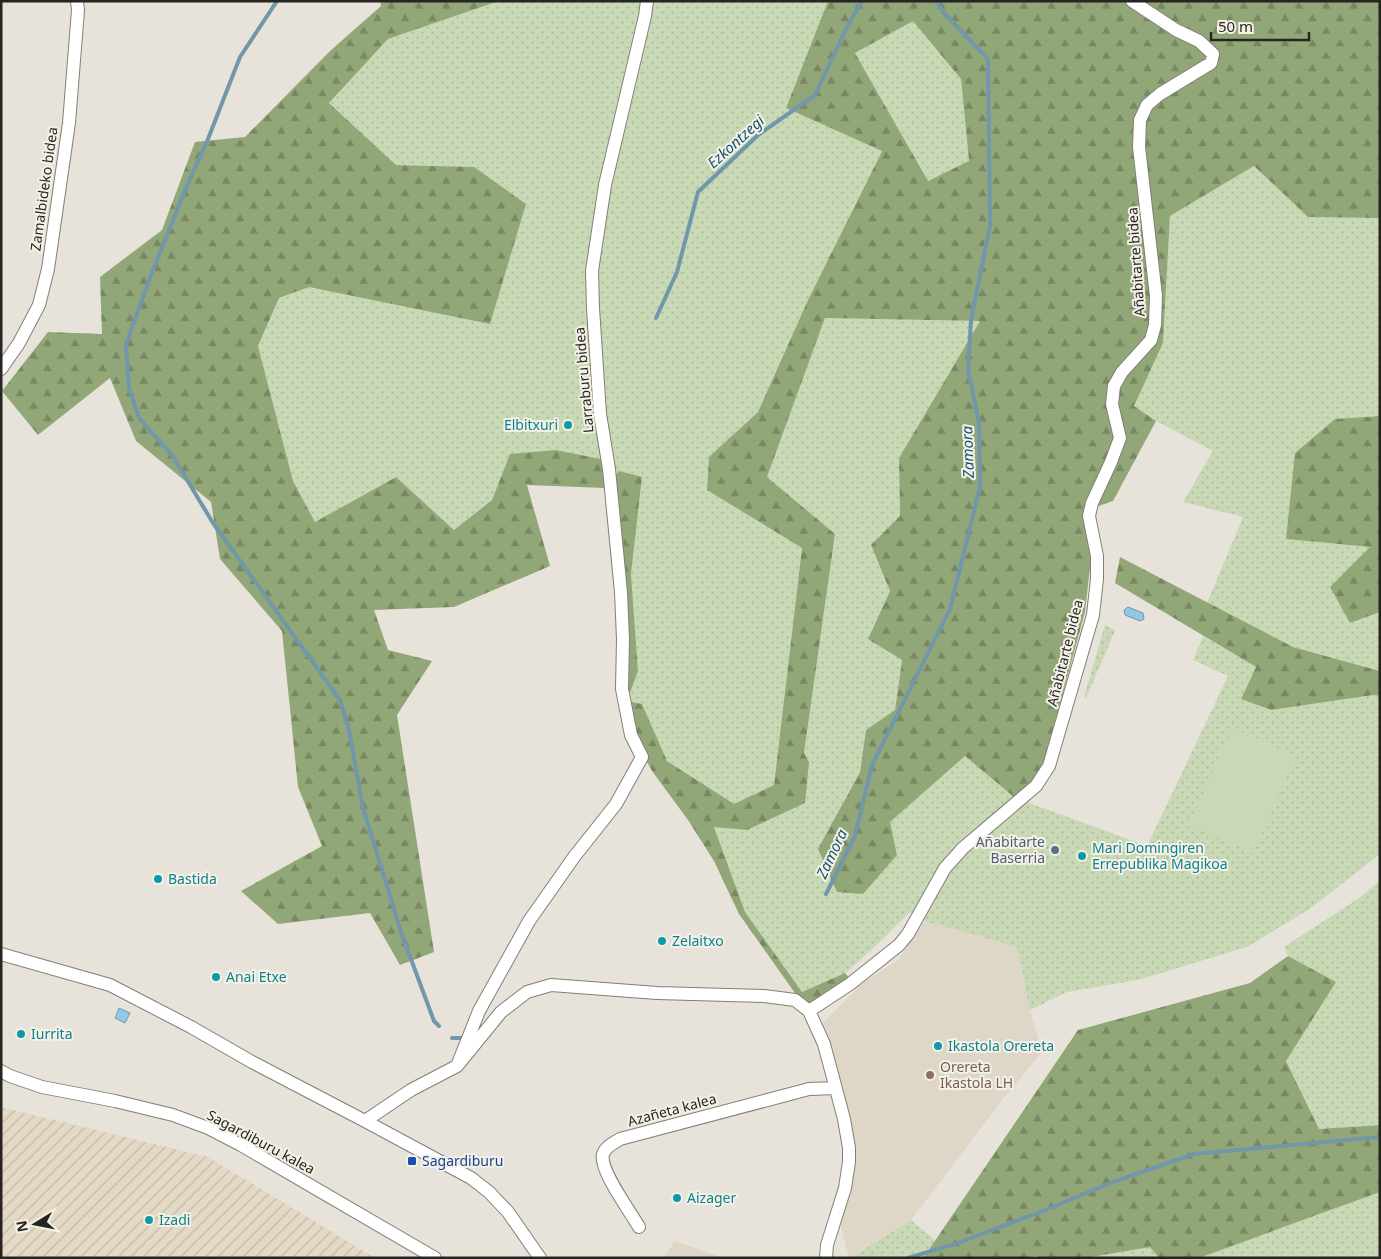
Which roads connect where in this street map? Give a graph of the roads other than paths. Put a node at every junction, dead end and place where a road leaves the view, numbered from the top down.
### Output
1 (77, 1) edge
2 (647, 1) edge
3 (1132, 1) edge
4 (1, 369) edge
5 (1, 954) edge
6 (809, 1011) junction
7 (457, 1066) junction
8 (1, 1071) edge
9 (835, 1088) junction
10 (365, 1121) junction
11 (639, 1227) dead end
12 (434, 1258) edge
13 (540, 1258) edge
14 (826, 1258) edge

1 - 4 street, Zamalbideko bidea
2 - 7 street, Larraburu bidea
3 - 6 street, Añabitarte bidea
5 - 10 street
6 - 7 street
6 - 9 street
7 - 10 street
8 - 12 street, Sagardiburu kalea
9 - 11 street, Azañeta kalea
9 - 14 street
10 - 13 street

